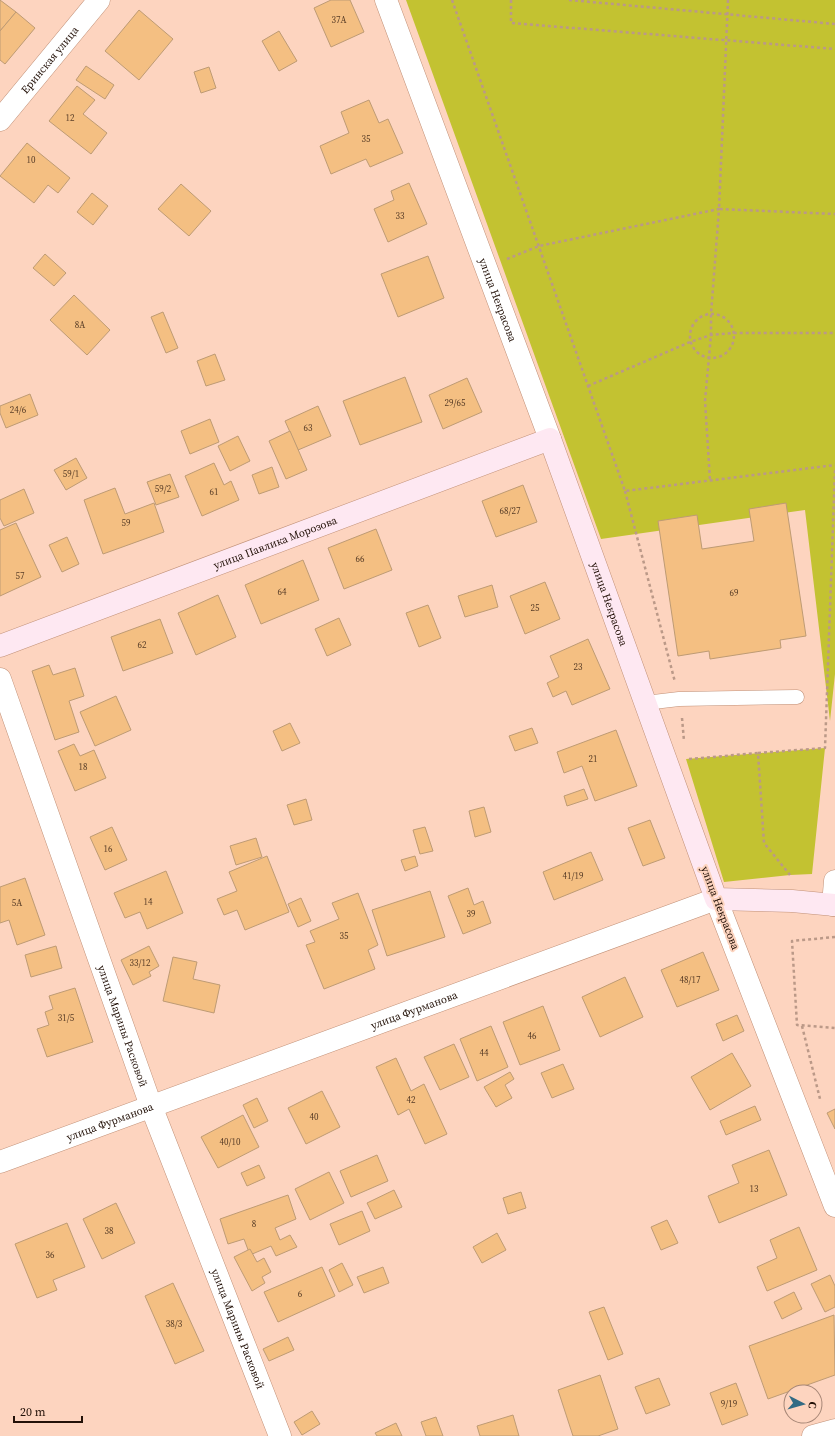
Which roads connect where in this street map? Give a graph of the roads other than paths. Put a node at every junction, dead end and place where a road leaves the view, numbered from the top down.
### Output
1 (99, 0) edge
2 (386, 0) edge
3 (0, 120) edge
4 (550, 439) junction
5 (0, 646) edge
6 (0, 680) edge
7 (797, 697) dead end
8 (646, 703) junction
9 (835, 882) edge
10 (716, 898) junction
11 (834, 905) edge
12 (151, 1106) junction
13 (0, 1162) edge
14 (835, 1206) edge
15 (835, 1430) edge
16 (280, 1436) edge
17 (813, 1436) edge

1 - 3 street, Еринская улица
2 - 4 street, улица Некрасова
4 - 5 street, улица Павлика Морозова
4 - 8 street, улица Некрасова
6 - 12 street, улица Марины Расковой
7 - 8 lane
8 - 10 street, улица Некрасова
9 - 11 street
10 - 11 street, улица Фурманова
10 - 12 street, улица Фурманова
10 - 14 street, улица Некрасова
12 - 13 street, улица Фурманова
12 - 16 street, улица Марины Расковой
15 - 17 street

